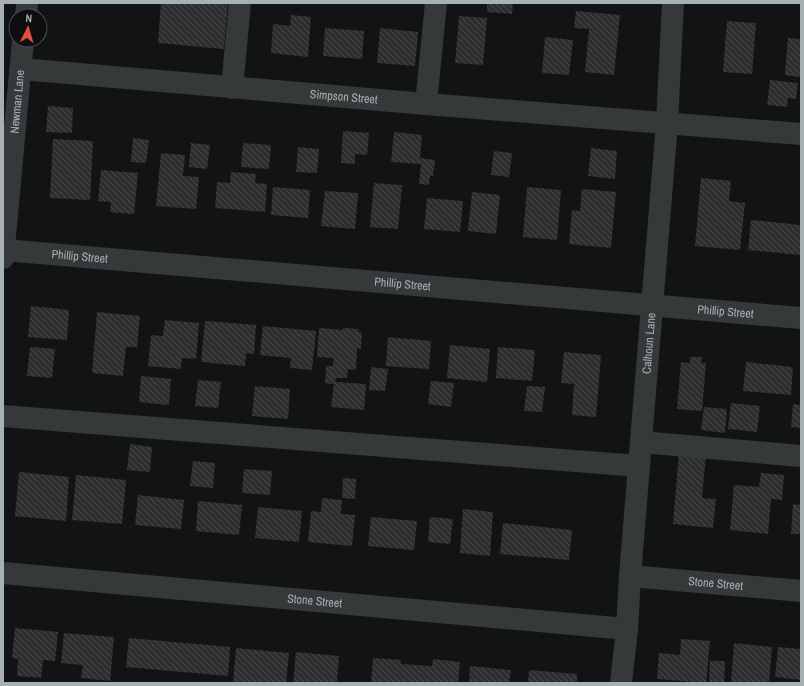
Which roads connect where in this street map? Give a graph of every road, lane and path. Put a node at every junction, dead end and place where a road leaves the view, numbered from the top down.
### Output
1 (240, 3) edge
2 (436, 3) edge
3 (673, 3) edge
4 (22, 48) edge
5 (21, 69) junction
6 (232, 88) junction
7 (426, 104) junction
8 (667, 123) junction
9 (801, 134) edge
10 (3, 254) edge
11 (652, 306) junction
12 (801, 318) edge
13 (3, 416) edge
14 (641, 442) junction
15 (801, 456) edge
16 (639, 466) junction
17 (3, 573) edge
18 (630, 576) junction
19 (801, 591) edge
20 (627, 629) junction
21 (621, 683) edge

1 - 6 street
2 - 7 street
3 - 8 street, Calhoun Lane
4 - 5 street, Newman Lane
5 - 6 street, Simpson Street
5 - 10 street, Newman Lane
6 - 7 street, Simpson Street
7 - 8 street, Simpson Street
8 - 9 street, Simpson Street
8 - 11 street, Calhoun Lane
10 - 11 street, Phillip Street
11 - 12 street, Phillip Street
11 - 14 street, Calhoun Lane
13 - 16 street
14 - 15 street
14 - 16 street, Calhoun Lane
16 - 18 street, Calhoun Lane
17 - 20 street, Stone Street
18 - 19 street, Stone Street
18 - 20 street, Calhoun Lane
20 - 21 street, Calhoun Lane

